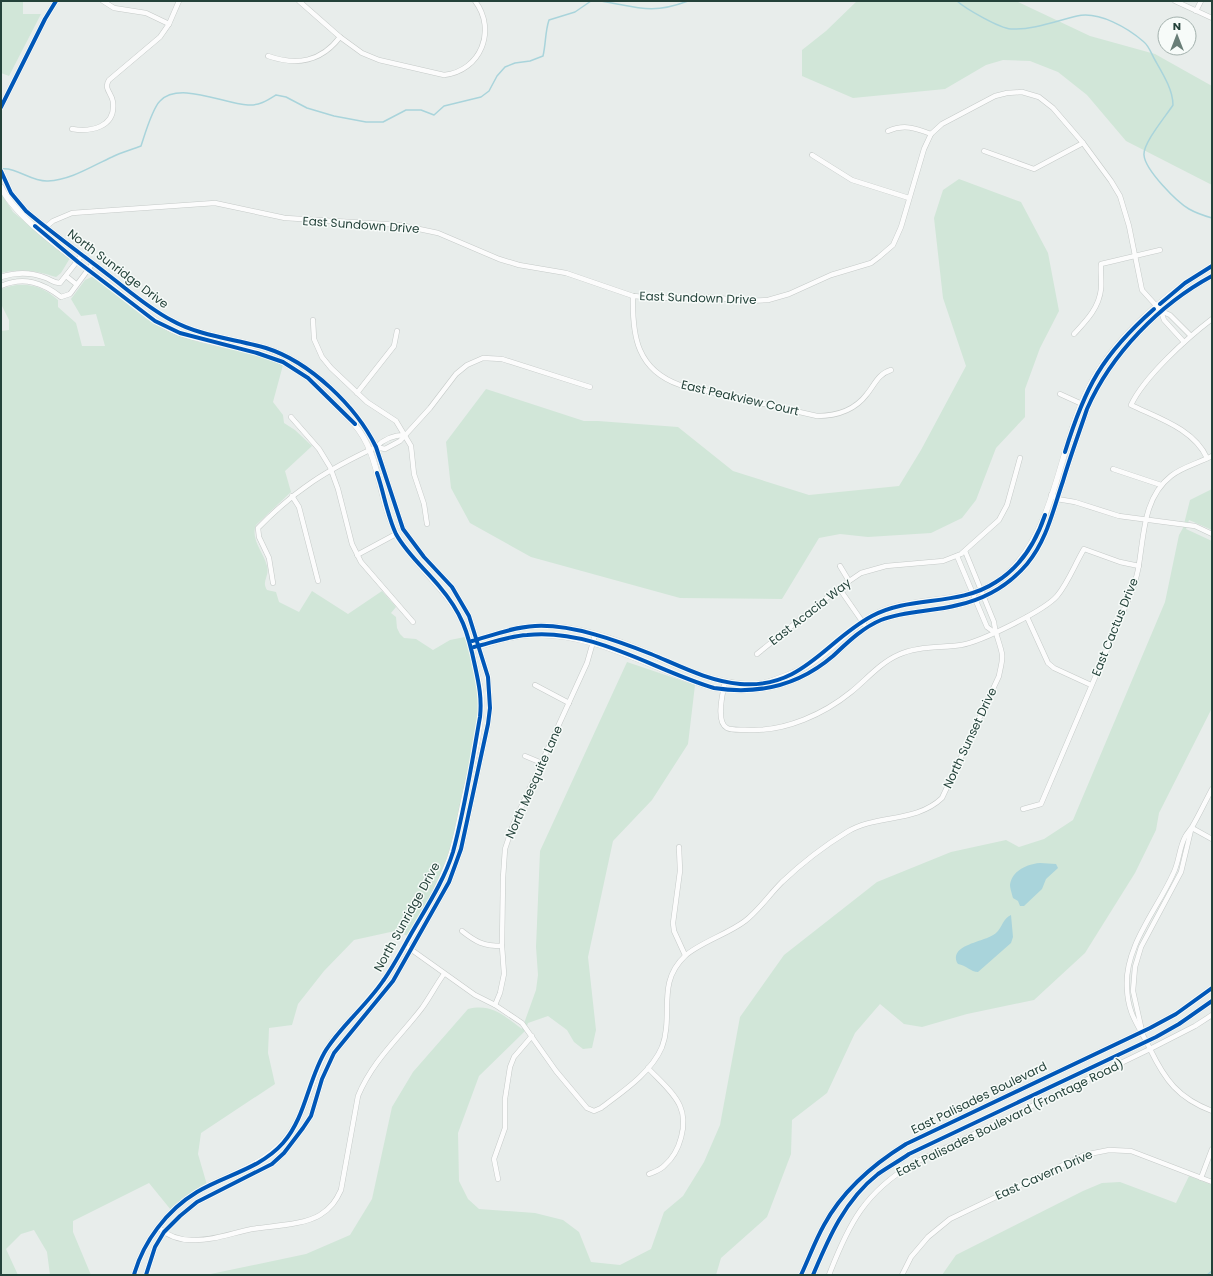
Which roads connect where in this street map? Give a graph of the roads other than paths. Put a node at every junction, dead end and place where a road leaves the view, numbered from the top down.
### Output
1 (56, 1) edge
2 (104, 1) edge
3 (179, 1) edge
4 (299, 1) edge
5 (475, 1) edge
6 (1175, 1) edge
7 (1201, 1) edge
8 (1196, 11) junction
9 (1212, 18) edge
10 (169, 24) junction
11 (340, 37) junction
12 (268, 56) dead end
13 (1, 108) edge
14 (72, 129) dead end
15 (888, 131) dead end
16 (931, 134) junction
17 (1083, 143) junction
18 (984, 151) dead end
19 (812, 155) dead end
20 (1, 171) edge
21 (1, 187) edge
22 (909, 198) junction
23 (46, 226) junction
24 (41, 231) junction
25 (1160, 250) dead end
26 (82, 255) junction
27 (1135, 255) junction
28 (78, 262) junction
29 (93, 264) junction
30 (1212, 266) edge
31 (88, 270) junction
32 (66, 276) junction
33 (1212, 276) edge
34 (1, 277) edge
35 (57, 283) junction
36 (76, 284) junction
37 (1, 286) edge
38 (53, 290) junction
39 (634, 296) junction
40 (1160, 309) junction
41 (1212, 319) edge
42 (313, 320) dead end
43 (397, 331) dead end
44 (1074, 334) dead end
45 (1190, 335) junction
46 (1184, 342) junction
47 (891, 370) dead end
48 (590, 387) dead end
49 (358, 393) junction
50 (1060, 394) dead end
51 (1082, 404) junction
52 (291, 417) dead end
53 (405, 436) junction
54 (389, 438) junction
55 (392, 446) junction
56 (376, 447) junction
57 (370, 450) junction
58 (1212, 456) edge
59 (1020, 458) dead end
60 (1207, 458) junction
61 (331, 469) junction
62 (1113, 469) dead end
63 (1161, 485) junction
64 (1051, 495) junction
65 (292, 496) junction
66 (1057, 499) junction
67 (1146, 520) junction
68 (427, 524) dead end
69 (396, 534) junction
70 (1212, 534) edge
71 (965, 551) junction
72 (357, 555) junction
73 (957, 556) junction
74 (840, 566) dead end
75 (1139, 566) junction
76 (318, 581) dead end
77 (849, 581) junction
78 (273, 583) dead end
79 (839, 588) junction
80 (981, 590) junction
81 (973, 593) junction
82 (983, 597) junction
83 (976, 599) junction
84 (1027, 617) junction
85 (413, 622) dead end
86 (862, 622) junction
87 (866, 628) junction
88 (994, 632) junction
89 (595, 635) junction
90 (478, 639) junction
91 (471, 641) junction
92 (593, 642) junction
93 (479, 646) junction
94 (472, 648) junction
95 (758, 654) dead end
96 (725, 682) junction
97 (535, 685) dead end
98 (1091, 685) junction
99 (724, 689) junction
100 (569, 702) junction
101 (525, 756) dead end
102 (542, 763) junction
103 (1212, 789) edge
104 (1023, 809) dead end
105 (1192, 828) junction
106 (1212, 839) edge
107 (679, 847) dead end
108 (1162, 895) junction
109 (1168, 898) junction
110 (462, 930) dead end
111 (405, 945) junction
112 (502, 946) junction
113 (411, 950) junction
114 (1133, 951) junction
115 (1139, 953) junction
116 (685, 955) junction
117 (444, 974) junction
118 (1212, 988) edge
119 (1212, 1001) edge
120 (495, 1004) junction
121 (1212, 1015) edge
122 (1142, 1032) junction
123 (532, 1036) junction
124 (1146, 1041) junction
125 (1150, 1049) junction
126 (648, 1068) junction
127 (1212, 1111) edge
128 (1212, 1149) edge
129 (649, 1174) dead end
130 (1201, 1178) junction
131 (498, 1180) dead end
132 (1212, 1182) edge
133 (159, 1228) junction
134 (164, 1232) junction
135 (134, 1275) edge
136 (146, 1275) edge
137 (801, 1275) edge
138 (813, 1275) edge
139 (829, 1275) edge
140 (902, 1275) edge

1 - 13 street
2 - 10 street
3 - 10 street
4 - 11 street
5 - 11 street
6 - 8 street
7 - 8 street
8 - 9 street
10 - 14 street
11 - 12 street
15 - 16 street
16 - 17 street, East Sundown Drive
16 - 22 street, East Sundown Drive
17 - 18 street
17 - 27 street, East Sundown Drive
19 - 22 street
20 - 23 street, North Sunridge Drive
21 - 24 street, North Sunridge Drive
22 - 39 street, East Sundown Drive
23 - 24 street, East Sundown Drive
23 - 26 street, North Sunridge Drive
23 - 39 street, East Sundown Drive
24 - 28 street, North Sunridge Drive
25 - 27 street
26 - 28 street
26 - 29 street, North Sunridge Drive
27 - 40 street, East Sundown Drive
27 - 44 street
28 - 31 street, North Sunridge Drive
28 - 32 street
29 - 31 street
29 - 56 street, North Sunridge Drive
30 - 40 street
31 - 36 street
31 - 57 street, North Sunridge Drive
32 - 35 street
32 - 36 street
33 - 40 street
34 - 35 street
35 - 38 street
36 - 38 street
37 - 38 street
39 - 47 street, East Peakview Court
40 - 45 street
40 - 46 street
40 - 51 street
40 - 66 street
41 - 45 street
42 - 49 street
43 - 49 street
45 - 46 street
46 - 60 street
48 - 53 street
49 - 53 street
50 - 51 street
51 - 64 street
52 - 61 street
53 - 54 street
53 - 55 street
53 - 68 street
54 - 55 street
54 - 56 street
55 - 56 street
56 - 57 street
56 - 90 street, North Sunridge Drive
57 - 61 street
57 - 69 street, North Sunridge Drive
58 - 60 street, East Cactus Drive
59 - 71 street, East Acacia Way
60 - 63 street, East Cactus Drive
61 - 65 street
61 - 72 street
62 - 63 street
63 - 67 street, East Cactus Drive
64 - 66 street
64 - 80 street
65 - 76 street
65 - 78 street
66 - 67 street
66 - 82 street
67 - 70 street
67 - 75 street, East Cactus Drive
69 - 72 street
69 - 91 street, North Sunridge Drive
71 - 73 street, East Acacia Way
71 - 80 street, North Sunset Drive
72 - 85 street
73 - 77 street, East Acacia Way
73 - 81 street, North Sunset Drive
74 - 77 street
75 - 84 street
75 - 98 street, East Cactus Drive
77 - 79 street, East Acacia Way
79 - 86 street
79 - 95 street, East Acacia Way
80 - 81 street
80 - 82 street, North Sunset Drive
81 - 83 street, North Sunset Drive
81 - 86 street
82 - 83 street
82 - 88 street, North Sunset Drive
83 - 87 street
83 - 88 street, North Sunset Drive
84 - 88 street
84 - 98 street
86 - 87 street
86 - 96 street
87 - 99 street
88 - 99 street
88 - 116 street, North Sunset Drive
89 - 90 street
89 - 92 street, North Mesquite Lane
89 - 96 street
90 - 91 street
90 - 93 street, North Sunridge Drive
91 - 94 street, North Sunridge Drive
92 - 93 street
92 - 99 street
92 - 100 street, North Mesquite Lane
93 - 94 street
93 - 113 street, North Sunridge Drive
94 - 111 street, North Sunridge Drive
96 - 99 street
97 - 100 street
98 - 104 street, East Cactus Drive
100 - 102 street, North Mesquite Lane
101 - 102 street
102 - 112 street, North Mesquite Lane
103 - 105 street
105 - 106 street
105 - 108 street
105 - 109 street
107 - 116 street
108 - 109 street
108 - 114 street
109 - 115 street
110 - 112 street
111 - 113 street
111 - 133 street, North Sunridge Drive
112 - 120 street, North Mesquite Lane
113 - 117 street
113 - 134 street, North Sunridge Drive
114 - 115 street
114 - 122 street
115 - 122 street
116 - 126 street, North Sunset Drive
117 - 120 street
117 - 134 street
118 - 122 street, East Palisades Boulevard
119 - 124 street, East Palisades Boulevard
120 - 123 street
121 - 125 street, East Palisades Boulevard (Frontage Road)
122 - 124 street
122 - 137 street, East Palisades Boulevard
123 - 126 street, North Sunset Drive
123 - 131 street
124 - 125 street
124 - 138 street, East Palisades Boulevard
125 - 127 street
125 - 139 street, East Palisades Boulevard (Frontage Road)
126 - 129 street
128 - 130 street
130 - 132 street, East Cavern Drive
130 - 140 street, East Cavern Drive
133 - 134 street
133 - 135 street, North Sunridge Drive
134 - 136 street, North Sunridge Drive

